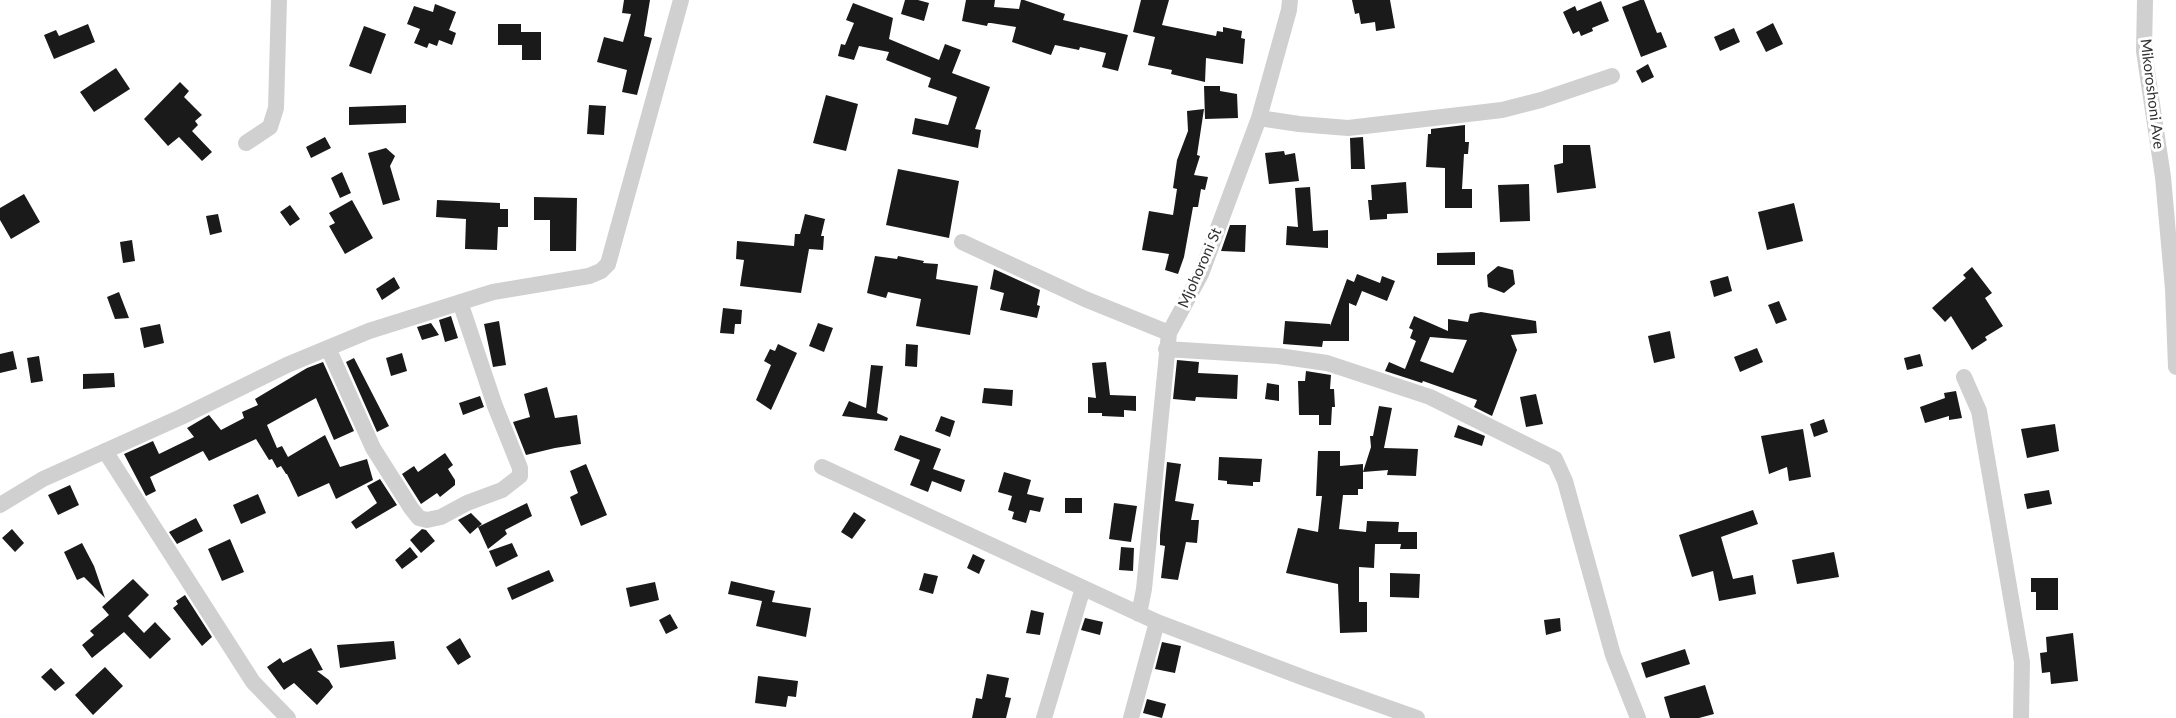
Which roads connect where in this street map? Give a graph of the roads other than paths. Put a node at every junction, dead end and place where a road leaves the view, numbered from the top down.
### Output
1 (279, 0) edge
2 (681, 0) edge
3 (1290, 0) edge
4 (2145, 0) edge
5 (1612, 76) dead end
6 (1259, 118) junction
7 (246, 143) dead end
8 (962, 242) dead end
9 (2174, 289) edge
10 (460, 302) junction
11 (1167, 341) junction
12 (328, 348) junction
13 (2176, 367) edge
14 (1964, 377) dead end
15 (105, 451) junction
16 (822, 467) dead end
17 (0, 505) edge
18 (1083, 588) junction
19 (1139, 614) junction
20 (1157, 622) junction
21 (288, 718) edge
22 (1044, 718) edge
23 (1131, 718) edge
24 (1417, 718) edge
25 (1638, 718) edge
26 (2021, 718) edge

1 - 7 street
2 - 10 street
3 - 6 street, Mjohoroni St
4 - 9 street, Mikoroshoni Ave
5 - 6 street
6 - 11 street, Mjohoroni St
8 - 11 street
9 - 13 street, Mikoroshoni Ave
10 - 12 street
10 - 12 street
11 - 19 street, Mjohoroni St
11 - 25 street
12 - 15 street
14 - 26 street
15 - 17 street
15 - 21 street
16 - 18 street
18 - 19 street
18 - 22 street
19 - 20 street
20 - 23 street
20 - 24 street

